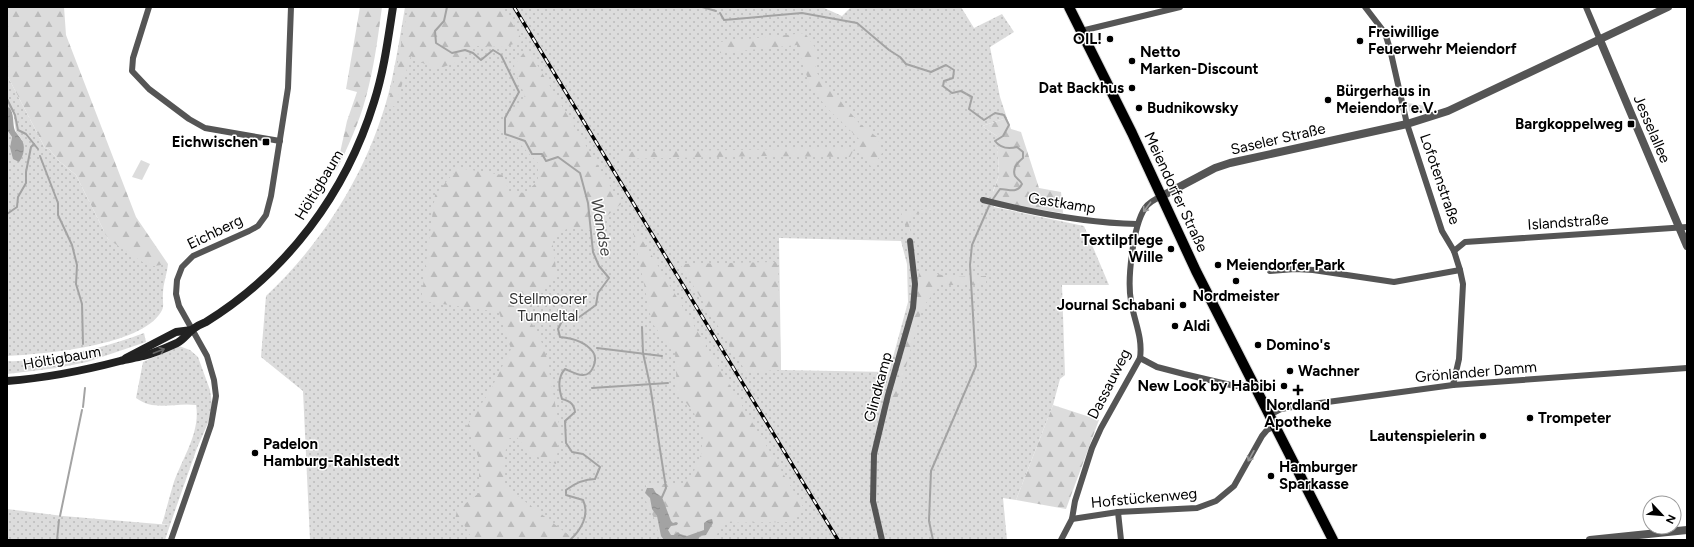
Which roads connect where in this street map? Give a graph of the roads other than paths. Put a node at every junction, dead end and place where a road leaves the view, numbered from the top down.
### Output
1 (149, 7) edge
2 (284, 7) edge
3 (393, 7) edge
4 (1069, 7) edge
5 (1180, 7) edge
6 (1365, 7) edge
7 (1586, 7) edge
8 (1668, 7) edge
9 (290, 9) edge
10 (1081, 31) junction
11 (1600, 40) junction
12 (1407, 124) junction
13 (280, 141) junction
14 (1162, 196) junction
15 (983, 200) dead end
16 (1137, 224) junction
17 (1683, 228) edge
18 (910, 241) dead end
19 (1687, 246) edge
20 (1454, 251) junction
21 (1460, 270) junction
22 (1270, 272) dead end
23 (192, 330) junction
24 (1140, 358) junction
25 (1687, 368) edge
26 (7, 381) edge
27 (1254, 384) junction
28 (1453, 385) junction
29 (1269, 415) junction
30 (1275, 426) junction
31 (1118, 512) junction
32 (1072, 519) junction
33 (1687, 530) edge
34 (1655, 536) edge
35 (171, 540) edge
36 (882, 540) edge
37 (1060, 540) edge
38 (1121, 540) edge
39 (1332, 540) edge
40 (1590, 540) edge

1 - 13 street
2 - 9 street
3 - 23 main road, Höltigbaum
4 - 10 main road, Meiendorfer Straße
5 - 10 street
6 - 12 street, Lofotenstraße
7 - 11 street
8 - 11 street, Saseler Straße
9 - 13 street, Eichberg
10 - 14 main road, Meiendorfer Straße
11 - 12 street, Saseler Straße
11 - 17 street, Jesselallee
12 - 14 street, Saseler Straße
12 - 20 street, Lofotenstraße
13 - 23 street, Eichberg
14 -> 16 street, Dassauweg
14 - 27 main road, Meiendorfer Straße
15 - 16 street, Gastkamp
16 - 24 street, Dassauweg
17 - 19 street, Jesselallee
17 - 20 street, Islandstraße
18 - 36 street, Glindkamp
20 - 21 street, Lofotenstraße
21 - 22 street
21 - 28 street, Lofotenstraße
23 - 26 main road, Höltigbaum
23 - 35 street, Eichberg
24 - 27 street
24 - 32 street, Dassauweg
25 - 28 street, Grönlander Damm
27 - 29 main road, Meiendorfer Straße
28 - 29 street, Grönlander Damm
29 - 30 main road, Meiendorfer Straße
30 -> 31 street, Hofstückenweg
30 - 39 main road, Meiendorfer Straße
31 - 32 street, Hofstückenweg
31 - 38 street
32 - 37 street, Dassauweg
33 - 34 street
34 - 40 street

